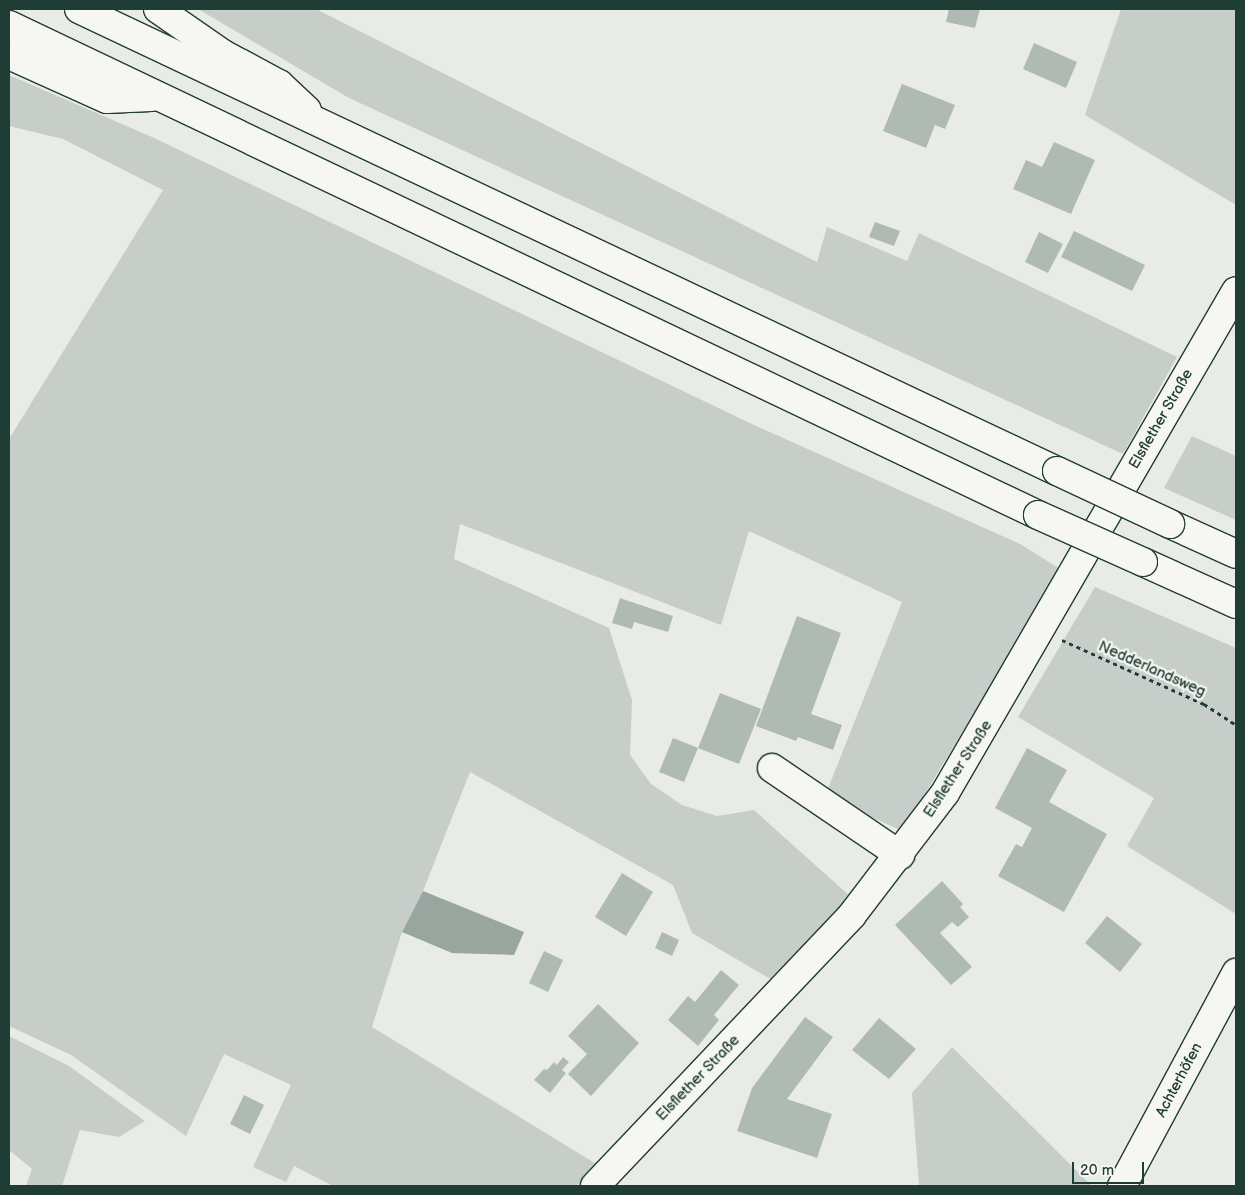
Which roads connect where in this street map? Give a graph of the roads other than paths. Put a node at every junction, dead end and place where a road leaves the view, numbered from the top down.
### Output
1 (79, 9) edge
2 (158, 9) edge
3 (9, 25) edge
4 (9, 55) edge
5 (155, 97) junction
6 (326, 128) junction
7 (1236, 291) edge
8 (1236, 554) edge
9 (1236, 604) edge
10 (772, 768) dead end
11 (900, 855) junction
12 (1236, 973) edge
13 (595, 1186) edge
14 (1122, 1186) edge

1 - 6 main road
2 - 6 main road
3 - 5 main road
4 - 5 main road
5 - 9 main road, bridge
6 - 8 main road, bridge
7 - 11 main road, Elsflether Straße
10 - 11 main road
11 - 13 main road, Elsflether Straße
12 - 14 main road, Achterhöfen

